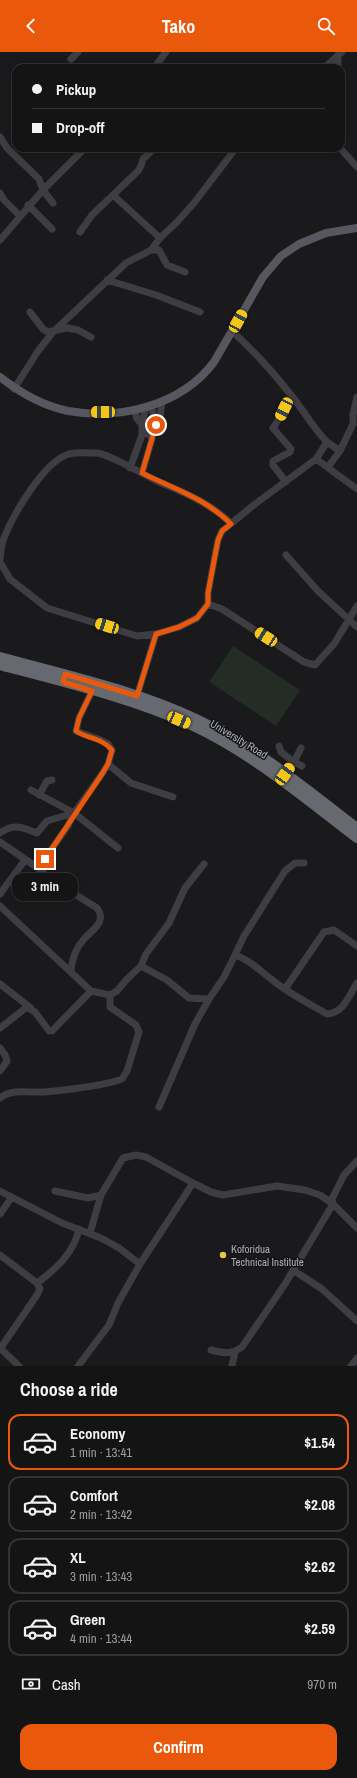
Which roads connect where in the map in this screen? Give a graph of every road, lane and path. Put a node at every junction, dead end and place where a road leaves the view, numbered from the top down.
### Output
1 (78, 52) edge
2 (166, 52) edge
3 (340, 53) edge
4 (71, 59) dead end
5 (157, 64) edge
6 (328, 64) edge
7 (339, 64) edge
8 (0, 137) edge
9 (81, 152) edge
10 (151, 152) edge
11 (233, 152) edge
12 (344, 152) edge
13 (357, 167) edge
14 (43, 190) junction
15 (0, 193) edge
16 (113, 195) junction
17 (53, 202) dead end
18 (28, 205) junction
19 (19, 215) junction
20 (357, 228) edge
21 (52, 229) dead end
22 (80, 232) dead end
23 (160, 238) junction
24 (0, 240) edge
25 (151, 250) junction
26 (185, 272) dead end
27 (106, 280) junction
28 (30, 312) dead end
29 (200, 312) dead end
30 (232, 331) junction
31 (53, 332) junction
32 (91, 337) dead end
33 (0, 377) edge
34 (14, 388) junction
35 (292, 396) junction
36 (357, 397) edge
37 (162, 402) junction
38 (148, 406) junction
39 (134, 409) junction
40 (142, 424) junction
41 (156, 425) junction
42 (142, 435) junction
43 (152, 436) junction
44 (327, 442) junction
45 (340, 451) junction
46 (316, 458) junction
47 (328, 467) junction
48 (130, 468) junction
49 (142, 473) junction
50 (286, 482) junction
51 (357, 489) edge
52 (231, 524) junction
53 (286, 555) dead end
54 (0, 561) edge
55 (208, 604) junction
56 (357, 606) edge
57 (350, 620) junction
58 (357, 627) edge
59 (156, 634) junction
60 (0, 657) edge
61 (0, 664) edge
62 (64, 678) junction
63 (92, 691) junction
64 (137, 696) junction
65 (279, 746) dead end
66 (300, 748) dead end
67 (294, 762) junction
68 (108, 764) junction
69 (302, 766) dead end
70 (285, 774) junction
71 (52, 780) dead end
72 (31, 790) dead end
73 (39, 795) junction
74 (173, 797) dead end
75 (74, 813) junction
76 (357, 828) edge
77 (0, 833) edge
78 (357, 838) edge
79 (0, 842) edge
80 (118, 848) dead end
81 (25, 860) junction
82 (304, 863) dead end
83 (204, 864) dead end
84 (38, 868) junction
85 (0, 894) edge
86 (0, 906) edge
87 (357, 946) edge
88 (235, 955) junction
89 (141, 966) junction
90 (71, 970) junction
91 (357, 983) edge
92 (0, 984) edge
93 (286, 989) junction
94 (91, 991) junction
95 (110, 995) junction
96 (209, 999) junction
97 (30, 1008) junction
98 (0, 1028) edge
99 (0, 1048) edge
100 (0, 1071) edge
101 (0, 1098) edge
102 (159, 1107) dead end
103 (357, 1161) edge
104 (193, 1183) junction
105 (0, 1191) edge
106 (55, 1191) dead end
107 (101, 1195) junction
108 (12, 1197) junction
109 (333, 1204) junction
110 (0, 1214) edge
111 (357, 1227) edge
112 (80, 1230) junction
113 (90, 1233) junction
114 (0, 1255) edge
115 (140, 1264) junction
116 (293, 1270) junction
117 (38, 1283) junction
118 (357, 1320) edge
119 (0, 1348) edge
120 (211, 1350) dead end
121 (235, 1352) junction
122 (357, 1358) edge
123 (19, 1366) edge
124 (78, 1366) edge
125 (232, 1366) edge
126 (351, 1366) edge

1 - 4 street
2 - 5 street
3 - 6 street
3 - 7 street
8 - 14 street
9 - 14 street
10 - 16 street
11 - 23 street
12 - 13 street
14 - 17 street
14 - 18 street
15 - 19 street
16 - 22 street
16 - 23 street
18 - 19 street
18 - 21 street
19 - 24 street
20 - 30 main road
23 - 25 street
25 - 26 street
25 - 27 street
27 - 29 street
27 - 31 street
28 - 31 street
30 - 35 street
30 - 37 main road
31 - 32 street
31 - 34 street
33 - 34 main road
34 - 39 main road
35 - 44 street
35 - 50 street
36 - 45 street
37 - 38 main road
37 - 41 street
38 - 39 main road
38 - 40 street
38 - 41 street
39 - 40 street
40 - 41 street
40 - 42 street
41 - 43 street
42 - 43 street
42 - 48 street
43 - 49 street
44 - 45 street
44 - 46 street
45 - 47 street
46 - 47 street
46 - 50 street
47 - 51 street
48 - 49 street
48 - 54 street
49 - 52 street
50 - 52 street
52 - 55 street
53 - 57 street
54 - 59 street
55 - 57 street
55 - 59 street
56 - 57 street
57 - 58 street
59 - 64 street
60 - 62 highway, University Road
61 - 62 highway, University Road
62 - 63 highway, University Road
62 - 64 highway, University Road
63 - 68 street
63 - 78 highway, University Road
64 - 70 highway, University Road
65 - 67 street
66 - 67 street
67 - 69 street
67 - 70 street
68 - 74 street
68 - 75 street
70 - 76 highway, University Road
71 - 73 street
72 - 73 street
73 - 75 street
75 - 77 street
75 - 80 street
75 - 84 street
79 - 81 street
81 - 84 street
81 - 85 street
82 - 88 street
83 - 89 street
84 - 90 street
86 - 90 street
87 - 93 street
88 - 93 street
88 - 96 street
89 - 95 street
89 - 96 street
90 - 94 street
91 - 93 street
92 - 97 street
94 - 95 street
94 - 97 street
95 - 101 street
96 - 102 street
97 - 98 street
99 - 100 street
103 - 109 street
104 - 107 street
104 - 109 street
104 - 115 street
105 - 108 street
106 - 107 street
107 - 113 street
108 - 110 street
108 - 112 street
109 - 111 street
109 - 116 street
112 - 113 street
112 - 117 street
113 - 115 street
114 - 117 street
115 - 124 street
116 - 118 street
116 - 121 street
117 - 119 street
119 - 123 street
120 - 121 street
121 - 125 street
122 - 126 street

